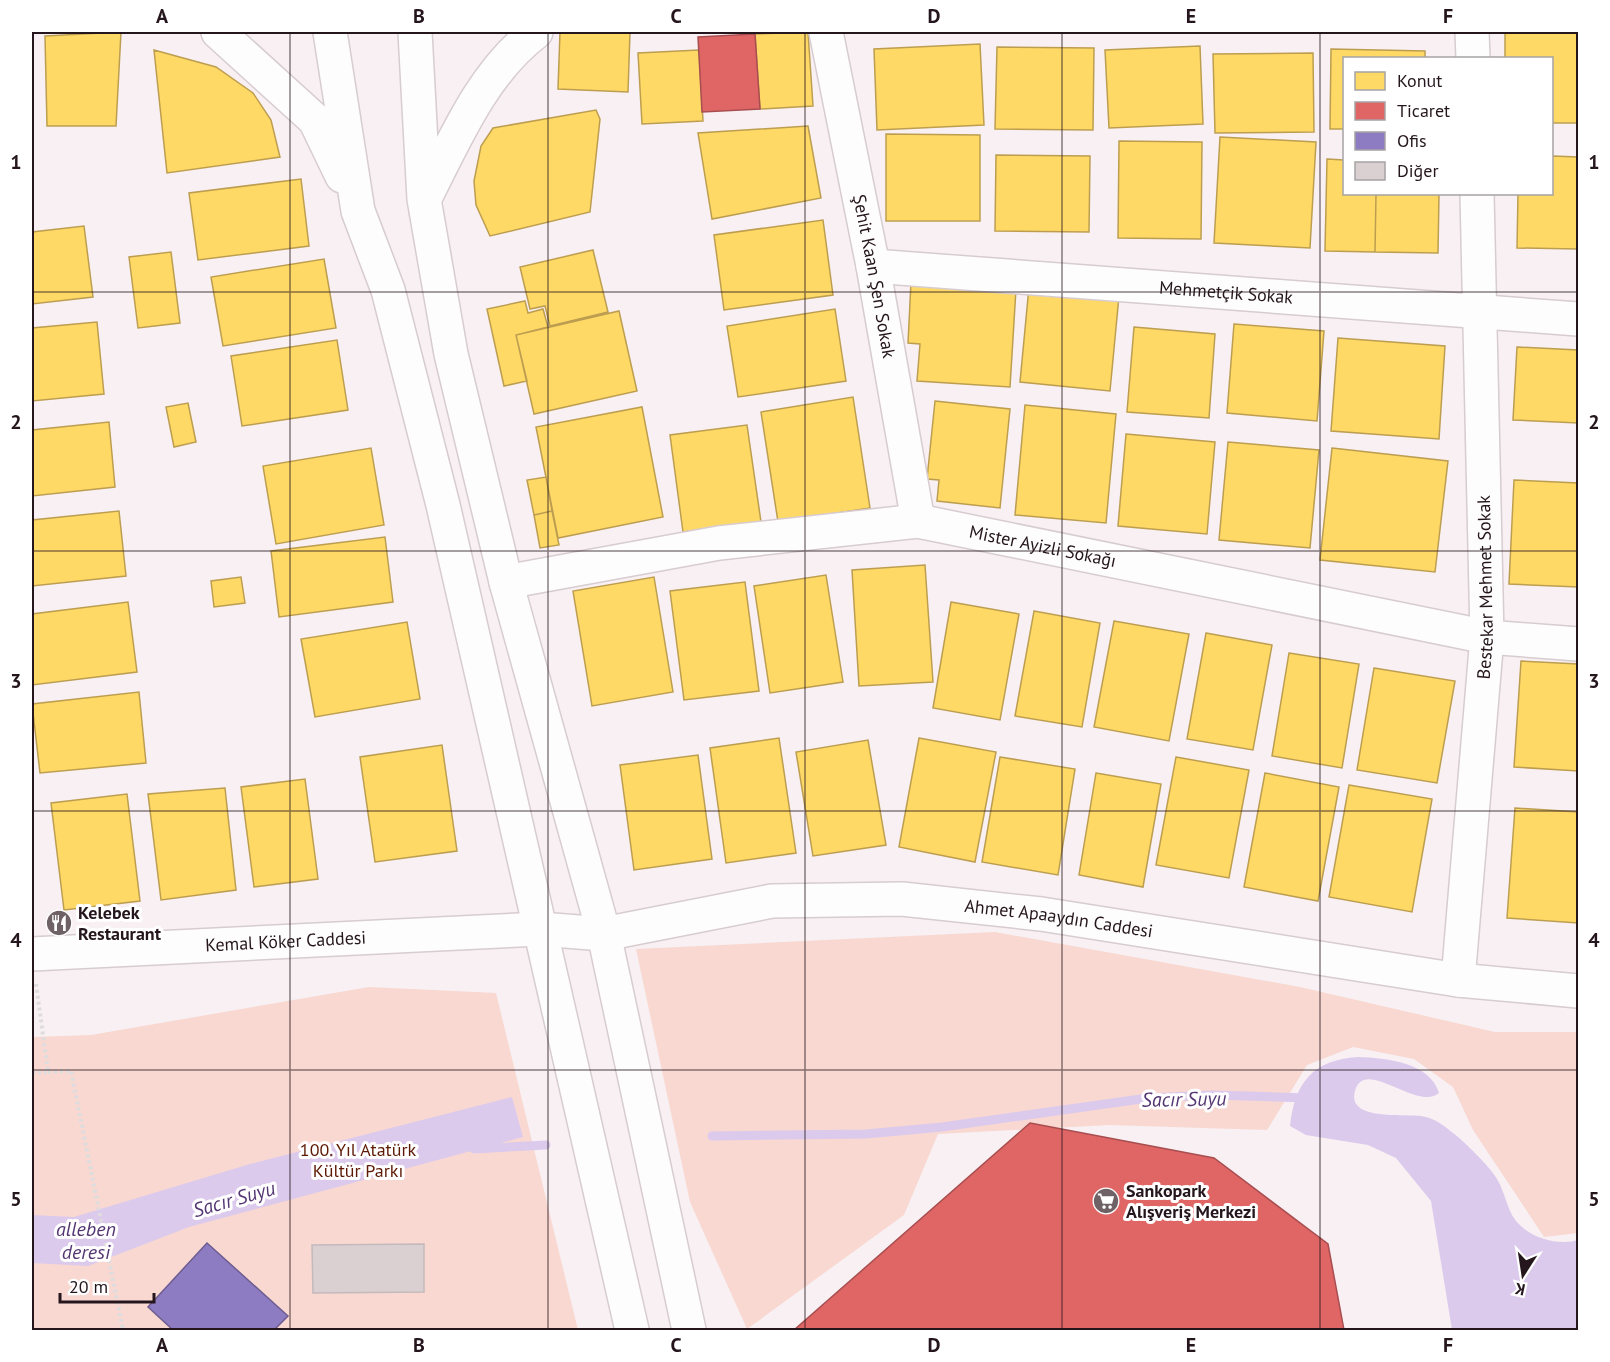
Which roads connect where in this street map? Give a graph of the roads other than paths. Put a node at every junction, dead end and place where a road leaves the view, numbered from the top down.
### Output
1 (218, 32) edge
2 (330, 32) edge
3 (415, 32) edge
4 (537, 32) edge
5 (826, 32) edge
6 (1472, 32) edge
7 (1473, 57) edge
8 (1477, 195) edge
9 (424, 200) junction
10 (358, 211) junction
11 (873, 266) junction
12 (1481, 314) junction
13 (1578, 319) edge
14 (918, 520) junction
15 (506, 582) junction
16 (1487, 637) junction
17 (1578, 644) edge
18 (540, 929) junction
19 (604, 934) junction
20 (32, 951) edge
21 (1458, 980) junction
22 (1578, 991) edge
23 (632, 1330) edge
24 (689, 1330) edge

1 - 10 street
2 - 10 street
3 - 9 street
4 - 9 street
5 - 11 street, Şehit Kaan Şen Sokak
6 - 7 street
8 - 12 street, Bestekar Mehmet Sokak
9 - 15 street
10 - 18 street
11 - 12 street, Mehmetçik Sokak
11 - 14 street, Şehit Kaan Şen Sokak
12 - 13 street, Mehmetçik Sokak
12 - 16 street, Bestekar Mehmet Sokak
14 - 15 street, Mister Ayizli Sokağı
14 - 16 street, Mister Ayizli Sokağı
15 - 19 street
16 - 17 street, Mister Ayizli Sokağı
16 - 21 street, Bestekar Mehmet Sokak
18 - 19 street, Ahmet Apaaydın Caddesi
18 - 20 street, Kemal Köker Caddesi
18 - 23 street
19 - 21 street, Ahmet Apaaydın Caddesi
19 - 24 street
21 - 22 street, Ahmet Apaaydın Caddesi

